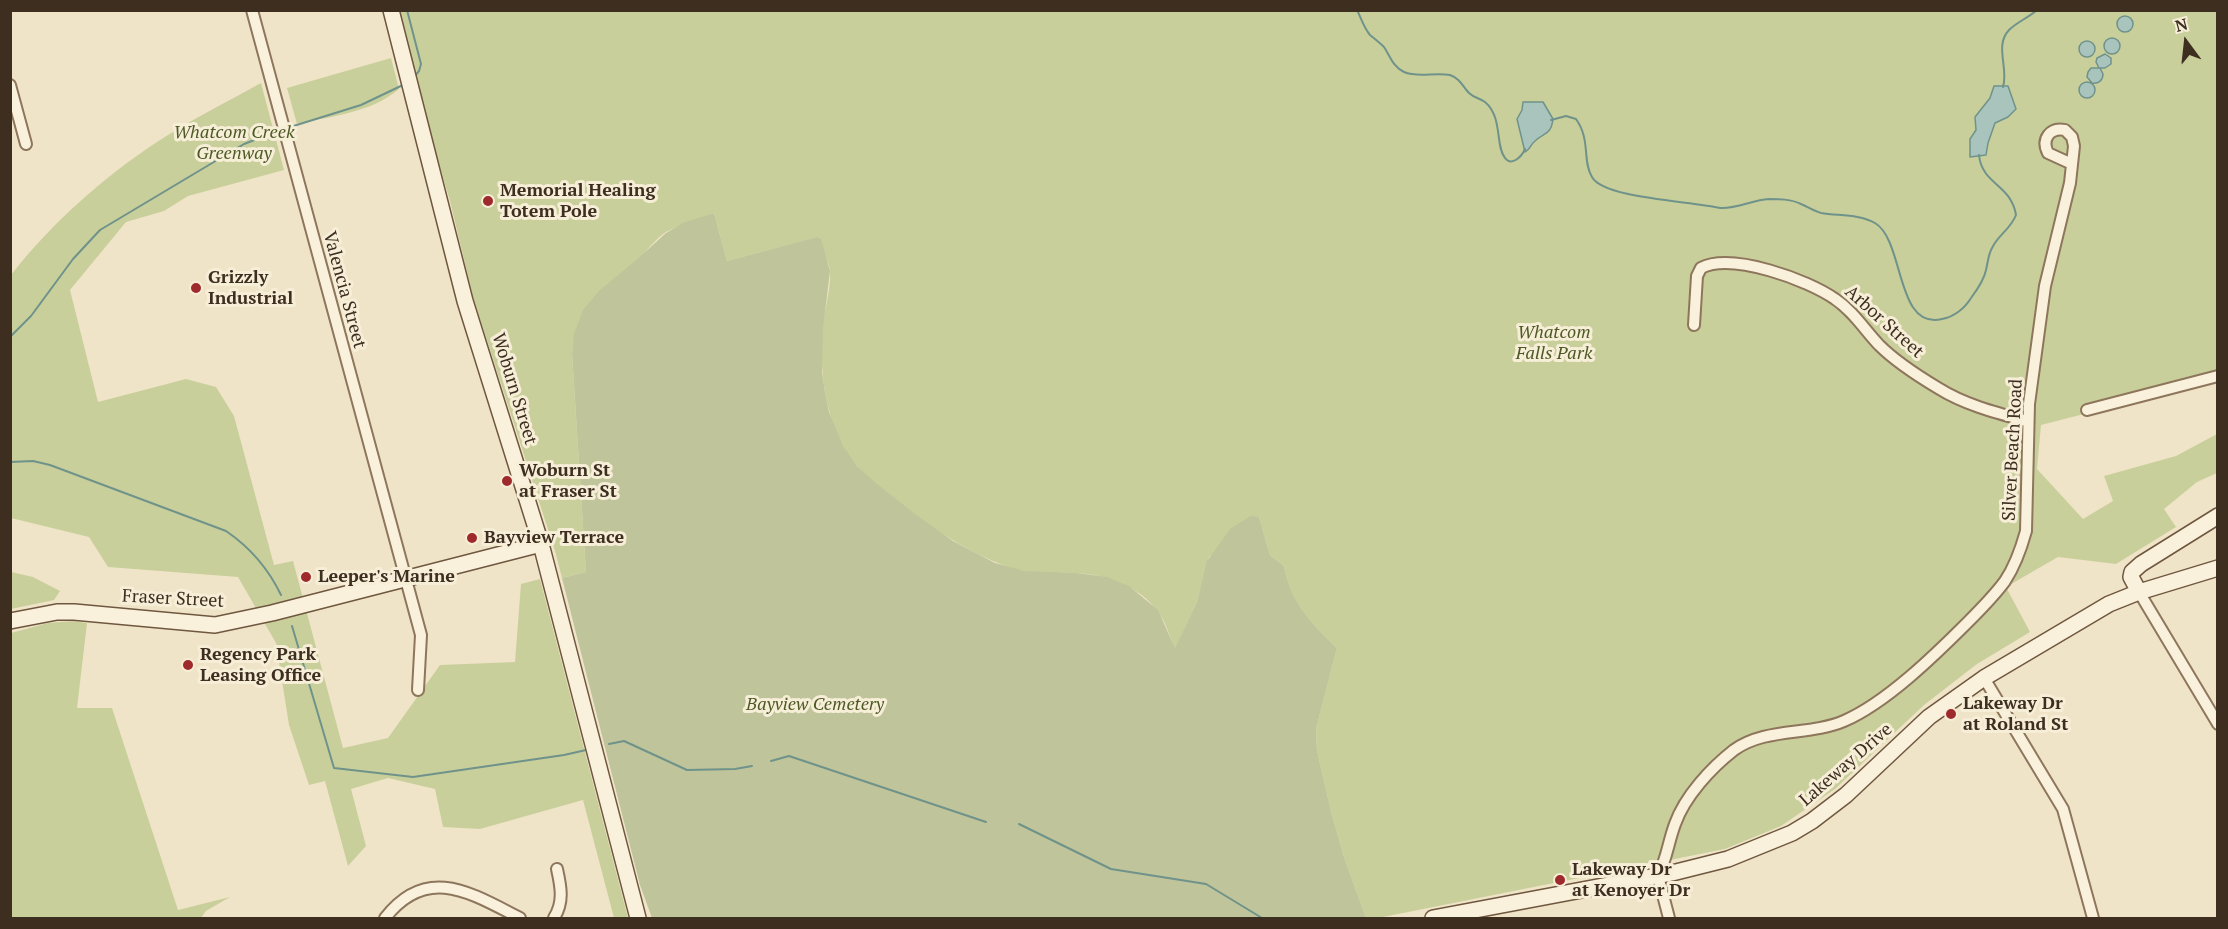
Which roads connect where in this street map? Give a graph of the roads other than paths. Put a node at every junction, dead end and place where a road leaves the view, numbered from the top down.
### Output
1 (252, 10) edge
2 (391, 10) edge
3 (10, 85) edge
4 (26, 144) dead end
5 (2072, 164) dead end
6 (1694, 326) dead end
7 (2217, 376) edge
8 (2087, 410) dead end
9 (2027, 421) junction
10 (2217, 516) edge
11 (541, 544) junction
12 (2217, 568) edge
13 (407, 577) junction
14 (2139, 592) junction
15 (10, 621) edge
16 (1984, 678) junction
17 (418, 690) dead end
18 (2214, 708) edge
19 (2217, 724) edge
20 (557, 869) dead end
21 (1658, 876) junction
22 (385, 918) edge
23 (520, 918) edge
24 (554, 918) edge
25 (638, 918) edge
26 (1432, 918) edge
27 (1669, 918) edge
28 (2093, 918) edge

1 - 13 street, Valencia Street
2 - 11 street, Woburn Street
3 - 4 street
5 - 9 street, Silver Beach Road
6 - 9 street, Arbor Street
7 - 8 street
9 - 21 street, Silver Beach Road
10 - 14 street
11 - 13 street, Fraser Street
11 - 25 street, Woburn Street
12 - 14 street, Lakeway Drive
13 - 15 street, Fraser Street
13 - 17 street, Valencia Street
14 - 16 street, Lakeway Drive
14 - 18 street
16 - 21 street, Lakeway Drive
16 - 28 street
18 - 19 street
20 - 24 street
21 - 26 street, Lakeway Drive
21 - 27 street
22 - 23 street

